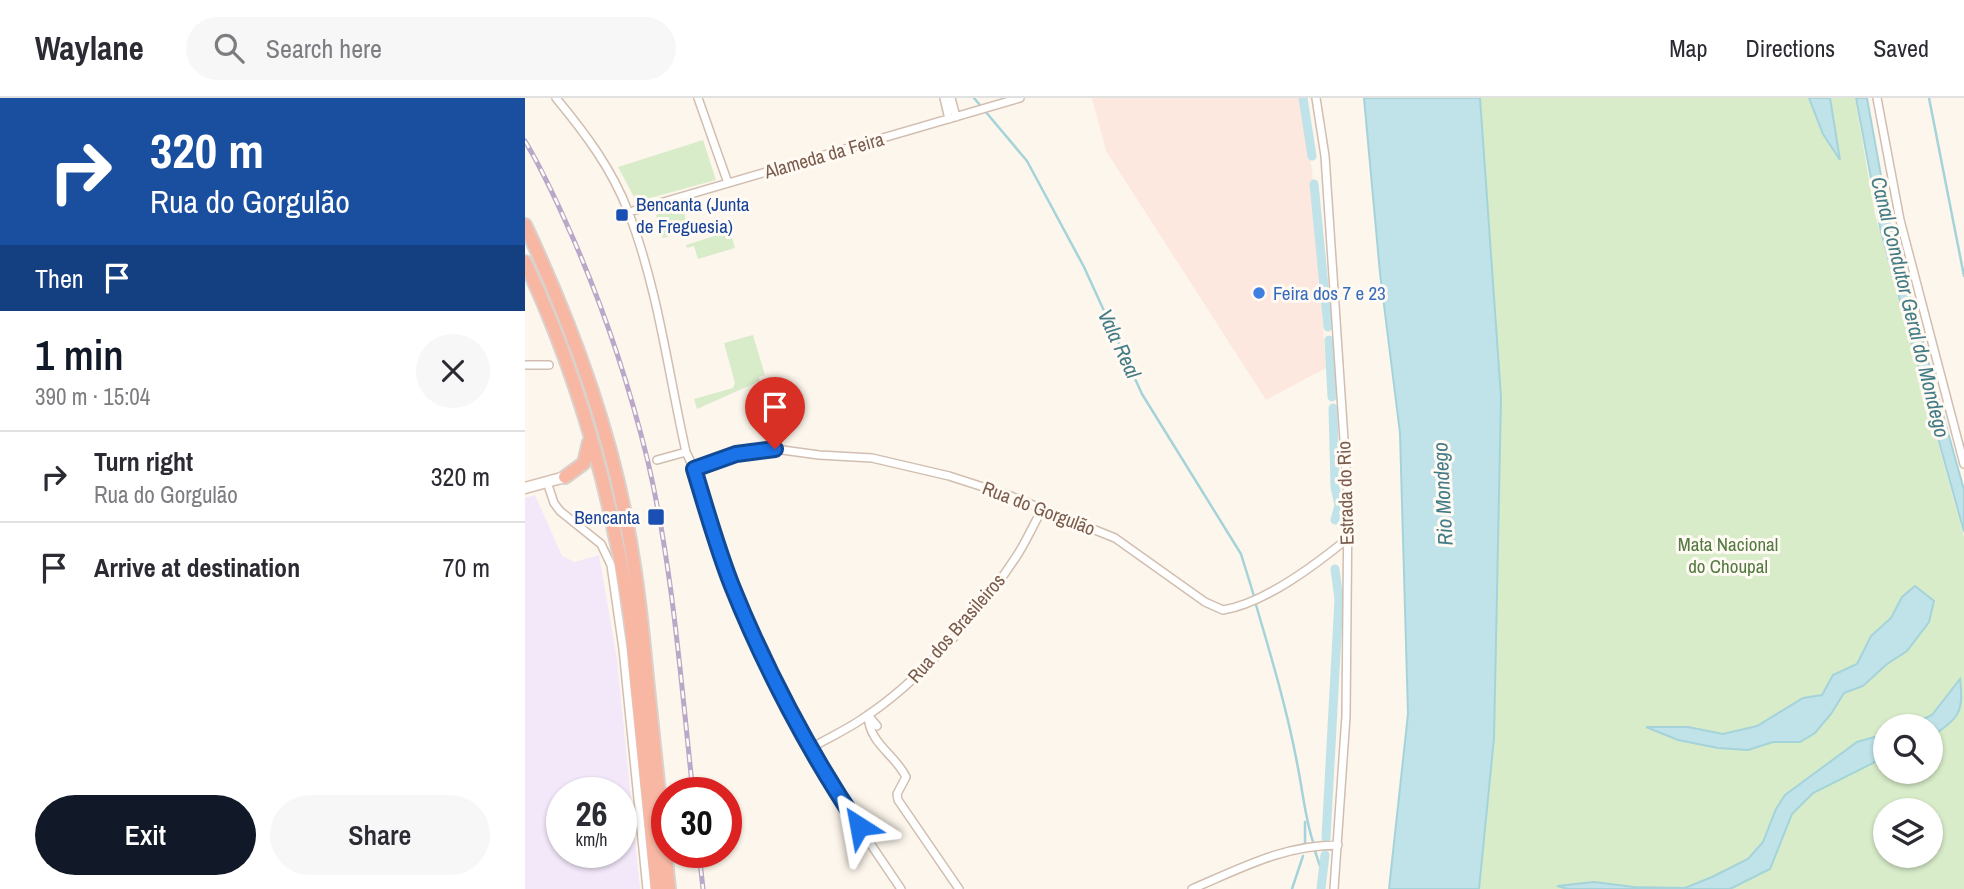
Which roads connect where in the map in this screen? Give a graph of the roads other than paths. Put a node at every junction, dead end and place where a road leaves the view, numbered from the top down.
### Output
1 (557, 98) edge
2 (698, 98) edge
3 (944, 98) edge
4 (951, 98) edge
5 (1020, 98) edge
6 (1316, 98) edge
7 (1877, 98) edge
8 (953, 118) junction
9 (728, 183) junction
10 (629, 212) junction
11 (525, 225) edge
12 (525, 262) edge
13 (525, 365) edge
14 (549, 365) dead end
15 (590, 435) junction
16 (686, 452) junction
17 (657, 460) dead end
18 (1964, 464) edge
19 (694, 469) junction
20 (565, 477) junction
21 (547, 482) junction
22 (525, 488) edge
23 (606, 498) junction
24 (1042, 510) junction
25 (1347, 539) junction
26 (868, 715) junction
27 (877, 726) dead end
28 (811, 748) junction
29 (1338, 845) junction
30 (647, 889) edge
31 (657, 889) edge
32 (669, 889) edge
33 (901, 889) edge
34 (959, 889) edge
35 (1192, 889) edge
36 (1334, 889) edge

1 - 10 street
2 - 9 street
3 - 8 street
4 - 8 street
5 - 8 street, Alameda da Feira
6 - 25 street, Estrada do Rio
7 - 18 street
8 - 9 street, Alameda da Feira
9 - 10 street, Alameda da Feira
10 - 16 street
11 - 32 highway
12 - 15 highway
13 - 14 street
15 - 20 highway
15 - 23 highway
16 - 17 street
16 - 19 street
19 - 24 street, Rua do Gorgulão
19 - 28 street
20 - 21 street
20 - 23 highway
21 - 22 street
21 - 30 street
23 - 31 highway
24 - 25 street, Rua do Gorgulão
24 - 26 street, Rua dos Brasileiros
25 - 29 street, Estrada do Rio
26 - 27 street
26 - 28 street, Rua dos Brasileiros
26 - 34 street
28 - 33 street
29 - 35 street
29 - 36 street, Estrada do Rio

